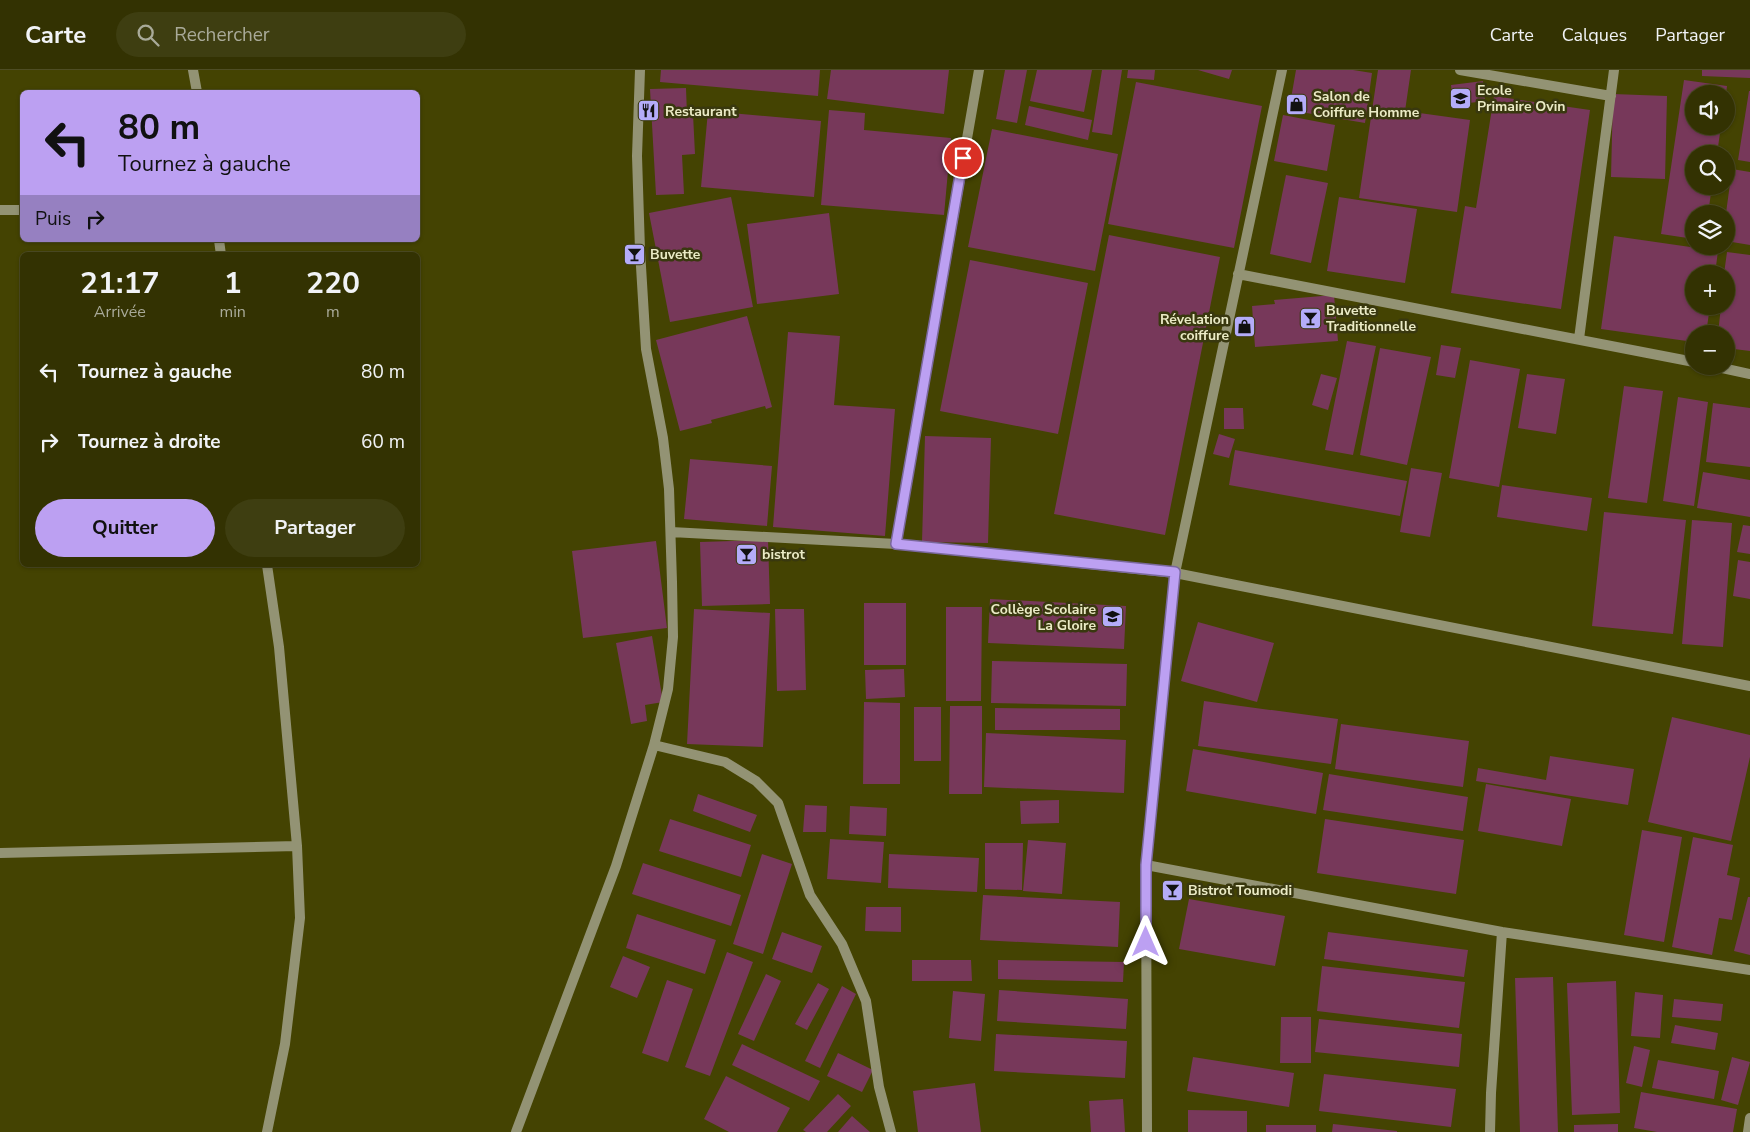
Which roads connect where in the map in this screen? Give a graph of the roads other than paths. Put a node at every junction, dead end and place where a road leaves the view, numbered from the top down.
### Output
1 (193, 70) edge
2 (640, 70) edge
3 (978, 70) edge
4 (1282, 70) edge
5 (1460, 70) edge
6 (1614, 70) edge
7 (196, 90) edge
8 (1611, 96) junction
9 (0, 210) edge
10 (20, 210) edge
11 (1238, 274) junction
12 (1579, 339) junction
13 (1685, 360) edge
14 (1735, 371) edge
15 (1750, 374) edge
16 (671, 532) junction
17 (896, 544) junction
18 (267, 567) edge
19 (1175, 572) junction
20 (1750, 686) edge
21 (654, 744) junction
22 (297, 846) junction
23 (0, 852) edge
24 (1146, 865) junction
25 (1502, 932) junction
26 (1750, 970) edge
27 (1750, 1118) edge
28 (267, 1132) edge
29 (516, 1132) edge
30 (891, 1132) edge
31 (1147, 1132) edge
32 (1490, 1132) edge
33 (1748, 1132) edge

1 - 7 street
2 - 16 street
3 - 17 street
4 - 11 street
5 - 8 street
6 - 8 street
8 - 12 street
9 - 10 street
11 - 12 street
11 - 19 street
12 - 13 street
14 - 15 street
16 - 17 street
16 - 21 street
17 - 19 street
18 - 22 street
19 - 20 street
19 - 24 street
21 - 29 street
21 - 30 street
22 - 23 street
22 - 28 street
24 - 25 street
24 - 31 street
25 - 26 street
25 - 32 street
27 - 33 street

